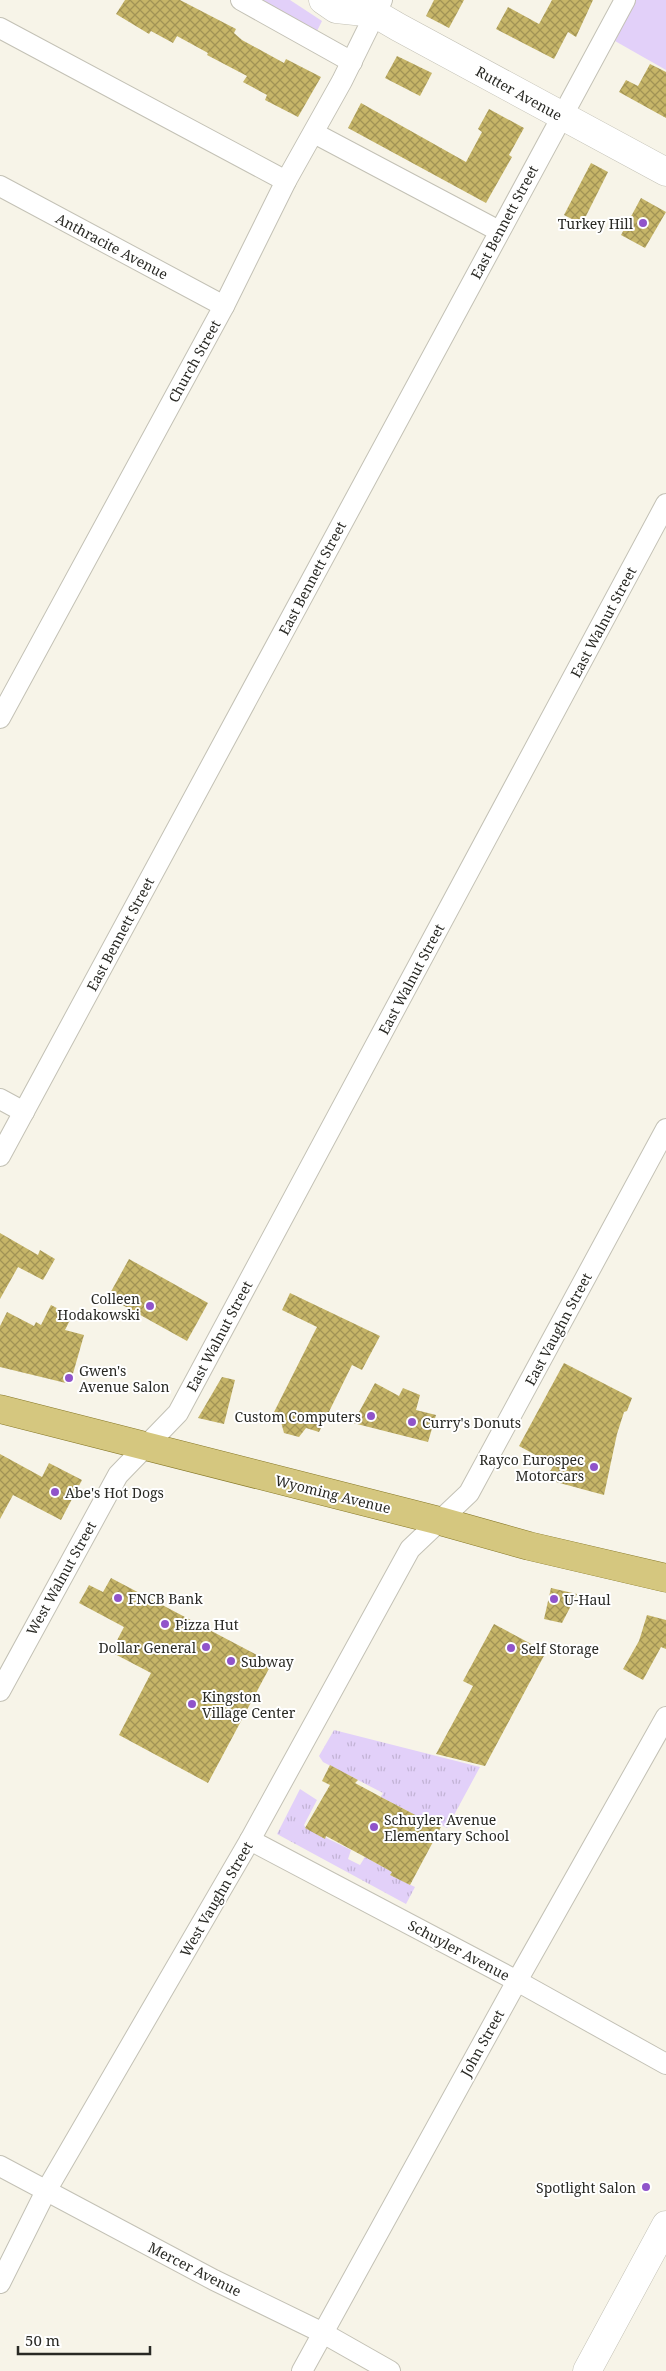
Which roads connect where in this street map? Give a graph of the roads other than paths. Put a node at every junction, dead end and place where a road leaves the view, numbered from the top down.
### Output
1 (241, 0) edge
2 (323, 0) edge
3 (625, 0) edge
4 (372, 4) edge
5 (0, 28) edge
6 (352, 62) junction
7 (561, 116) junction
8 (314, 133) junction
9 (666, 172) edge
10 (286, 181) junction
11 (0, 186) edge
12 (499, 231) junction
13 (224, 306) junction
14 (666, 504) edge
15 (0, 718) edge
16 (0, 1099) edge
17 (24, 1112) junction
18 (666, 1129) edge
19 (0, 1156) edge
20 (0, 1409) edge
21 (146, 1446) junction
22 (440, 1521) junction
23 (666, 1578) edge
24 (0, 1691) edge
25 (666, 1717) edge
26 (250, 1840) junction
27 (517, 1981) junction
28 (666, 2064) edge
29 (0, 2166) edge
30 (46, 2191) junction
31 (666, 2225) edge
32 (0, 2282) edge
33 (323, 2333) junction
34 (302, 2371) edge
35 (390, 2371) edge
36 (587, 2371) edge

1 - 6 street
2 - 4 main road, Rutter Avenue
3 - 7 street, East Bennett Street
4 - 6 street, Church Street
4 - 7 main road, Rutter Avenue
5 - 10 street
6 - 8 street, Church Street
7 - 9 main road, Rutter Avenue
7 - 12 street, East Bennett Street
8 - 10 street, Church Street
8 - 12 street
10 - 13 street, Church Street
11 - 13 street, Anthracite Avenue
12 - 17 street, East Bennett Street
13 - 15 street, Church Street
14 - 21 street, East Walnut Street
16 - 17 street
17 - 19 street, East Bennett Street
18 - 22 street, East Vaughn Street
20 - 21 main road, Wyoming Avenue
21 - 22 main road, Wyoming Avenue
21 - 24 street, West Walnut Street
22 - 23 main road, Wyoming Avenue
22 - 26 street, West Vaughn Street
25 - 27 street, John Street
26 - 27 street, Schuyler Avenue
26 - 30 street, West Vaughn Street
27 - 28 street, Schuyler Avenue
27 - 33 street, John Street
29 - 30 street, Mercer Avenue
30 - 32 street, West Vaughn Street
30 - 33 street, Mercer Avenue
31 - 36 main road
33 - 34 street, John Street
33 - 35 street, Mercer Avenue

